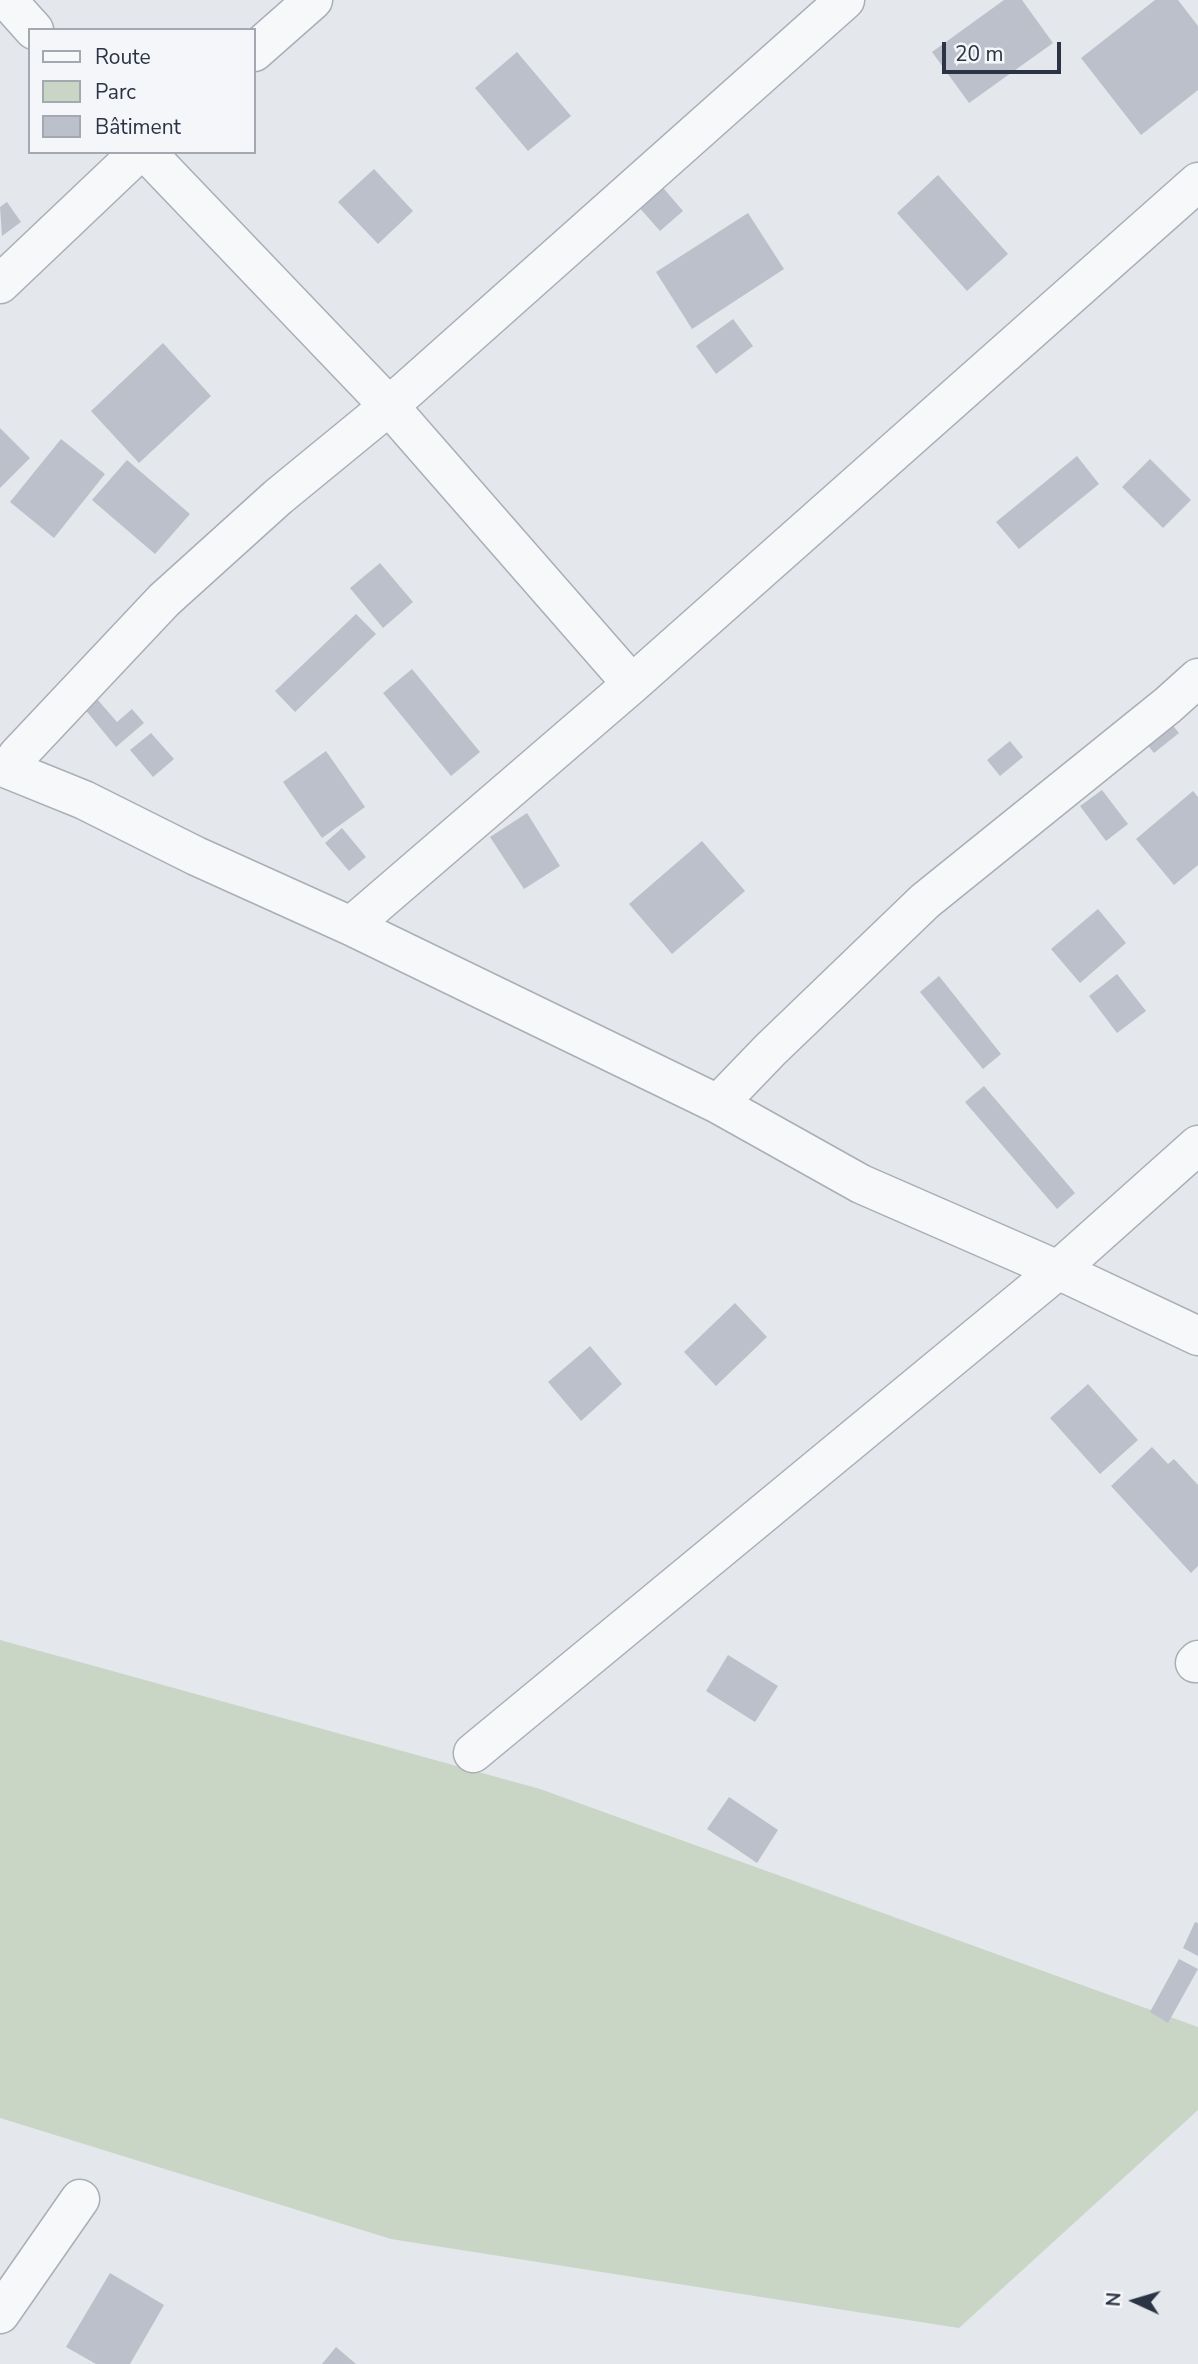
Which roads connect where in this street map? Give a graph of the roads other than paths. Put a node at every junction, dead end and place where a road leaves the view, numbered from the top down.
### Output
1 (6, 0) edge
2 (313, 0) edge
3 (845, 0) edge
4 (32, 28) edge
5 (256, 50) edge
6 (137, 154) edge
7 (148, 154) edge
8 (1198, 182) edge
9 (0, 284) edge
10 (389, 405) junction
11 (1198, 678) edge
12 (632, 684) junction
13 (6, 757) edge
14 (351, 926) junction
15 (718, 1104) junction
16 (1198, 1145) edge
17 (1058, 1270) junction
18 (1198, 1336) edge
19 (473, 1753) dead end
20 (80, 2199) dead end
21 (0, 2314) edge

1 - 4 street
2 - 5 street
3 - 10 street
6 - 9 street
7 - 10 street
8 - 12 street
10 - 12 street
10 - 13 street
11 - 15 street
12 - 14 street
13 - 14 street
14 - 15 street
15 - 17 street
16 - 17 street
17 - 18 street
17 - 19 street
20 - 21 street

